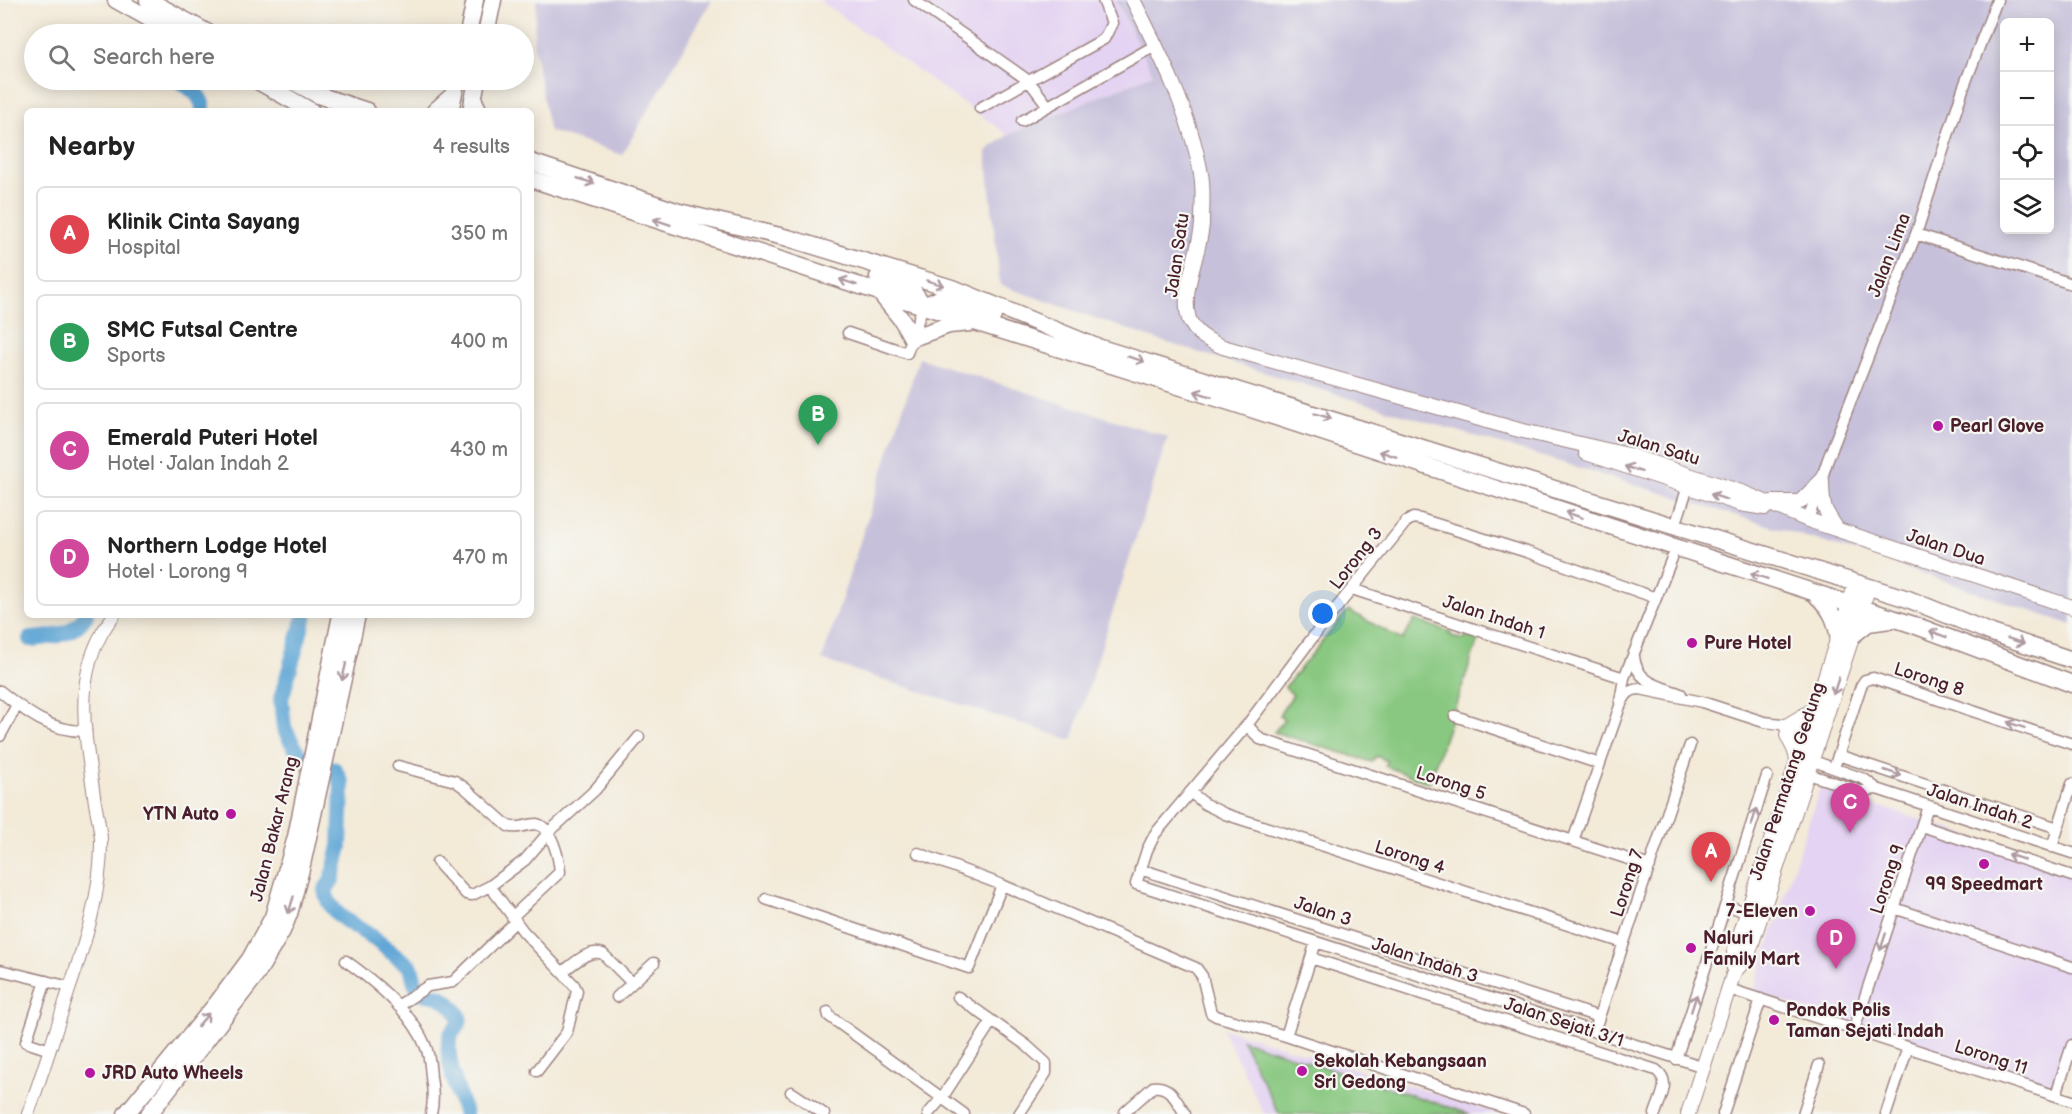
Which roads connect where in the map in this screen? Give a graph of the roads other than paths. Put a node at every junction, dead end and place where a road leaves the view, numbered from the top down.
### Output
1 (116, 0) edge
2 (148, 0) edge
3 (475, 0) edge
4 (493, 0) edge
5 (914, 0) edge
6 (1103, 0) edge
7 (1133, 0) edge
8 (1997, 0) edge
9 (159, 24) edge
10 (192, 24) edge
11 (470, 24) edge
12 (488, 24) edge
13 (1156, 45) junction
14 (1029, 81) junction
15 (274, 90) edge
16 (309, 90) edge
17 (476, 90) edge
18 (453, 95) edge
19 (1048, 106) junction
20 (474, 107) edge
21 (306, 108) edge
22 (358, 108) edge
23 (438, 108) edge
24 (980, 108) dead end
25 (1022, 121) dead end
26 (534, 163) edge
27 (534, 180) edge
28 (1916, 234) junction
29 (788, 238) junction
30 (2072, 284) edge
31 (879, 292) junction
32 (923, 306) junction
33 (977, 322) junction
34 (848, 333) dead end
35 (912, 338) junction
36 (1094, 346) junction
37 (1822, 480) junction
38 (1693, 483) junction
39 (1764, 502) junction
40 (1785, 512) junction
41 (1682, 518) tunnel mouth
42 (1808, 520) junction
43 (1838, 530) junction
44 (1722, 540) junction
45 (1669, 557) tunnel mouth
46 (1352, 589) junction
47 (1815, 594) junction
48 (1656, 597) junction
49 (1857, 600) junction
50 (2072, 608) edge
51 (112, 618) edge
52 (342, 618) edge
53 (356, 618) edge
54 (1897, 620) junction
55 (1992, 633) junction
56 (1846, 637) junction
57 (1635, 653) junction
58 (2072, 660) edge
59 (1624, 678) junction
60 (2072, 684) edge
61 (1640, 689) junction
62 (0, 691) edge
63 (1702, 702) junction
64 (17, 705) junction
65 (1620, 706) junction
66 (1816, 708) junction
67 (1455, 716) dead end
68 (1247, 724) junction
69 (1786, 730) junction
70 (86, 731) junction
71 (0, 736) edge
72 (639, 737) dead end
73 (1813, 739) junction
74 (2072, 744) edge
75 (321, 745) junction
76 (1690, 745) dead end
77 (1838, 755) junction
78 (1600, 764) junction
79 (1803, 765) junction
80 (398, 766) dead end
81 (1834, 768) junction
82 (1767, 776) dead end
83 (2072, 784) edge
84 (313, 786) junction
85 (1877, 789) junction
86 (1190, 792) junction
87 (1928, 806) junction
88 (1922, 826) junction
89 (2058, 828) junction
90 (549, 832) junction
91 (1573, 841) junction
92 (2052, 847) junction
93 (918, 853) dead end
94 (2072, 854) edge
95 (437, 862) dead end
96 (1650, 866) junction
97 (1140, 868) junction
98 (2072, 876) edge
99 (1136, 884) joint
100 (1002, 885) junction
101 (490, 886) junction
102 (766, 899) dead end
103 (1726, 905) junction
104 (1894, 908) junction
105 (1748, 913) junction
106 (514, 919) junction
107 (1316, 942) junction
108 (1624, 944) junction
109 (1311, 958) junction
110 (346, 961) dead end
111 (654, 963) dead end
112 (2072, 967) edge
113 (0, 970) edge
114 (562, 972) junction
115 (1734, 972) junction
116 (46, 981) junction
117 (632, 983) junction
118 (70, 987) junction
119 (1729, 989) junction
120 (617, 996) dead end
121 (958, 997) dead end
122 (1761, 999) junction
123 (398, 1006) junction
124 (828, 1012) dead end
125 (1599, 1017) junction
126 (992, 1021) junction
127 (1854, 1030) junction
128 (1594, 1032) junction
129 (1286, 1036) junction
130 (2072, 1045) edge
131 (1908, 1047) junction
132 (50, 1050) junction
133 (1676, 1059) junction
134 (1819, 1065) dead end
135 (1704, 1067) junction
136 (537, 1071) dead end
137 (790, 1092) dead end
138 (2056, 1095) junction
139 (942, 1098) junction
140 (2072, 1101) edge
141 (807, 1110) edge
142 (1125, 1112) dead end
143 (28, 1114) edge
144 (126, 1114) edge
145 (149, 1114) edge
146 (431, 1114) edge
147 (824, 1114) edge
148 (928, 1114) edge
149 (964, 1114) edge
150 (1019, 1114) edge
151 (1185, 1114) edge
152 (1524, 1114) edge
153 (1654, 1114) edge
154 (1688, 1114) edge
155 (1723, 1114) edge
156 (1803, 1114) edge
157 (1886, 1114) edge

1 - 9 main road
2 - 10 main road
3 - 11 main road
4 - 12 main road
5 - 14 street
6 - 14 street
7 - 13 main road, Jalan Satu
8 - 28 street, Jalan Lima
13 - 19 street
13 - 38 main road, Jalan Satu
14 - 19 street
14 - 24 street
15 - 21 main road
16 - 22 main road
17 - 20 main road
18 - 23 main road
19 - 25 street
26 -> 29 main road
31 -> 27 main road
28 - 30 street
28 - 37 street, Jalan Lima
29 - 32 main road
29 -> 36 main road
31 - 32 main road
31 - 35 main road
32 - 33 main road
32 - 35 street
32 - 36 main road
33 - 35 main road
47 -> 33 main road
34 - 35 street
36 -> 44 main road
37 - 39 main road
37 - 42 street, Jalan Lima
37 - 43 main road
38 - 39 main road, Jalan Satu
40 -> 38 main road, Jalan Satu
38 - 41 street
39 - 40 main road, Jalan Satu
40 - 42 main road, Jalan Satu
42 - 43 main road, Jalan Dua
43 - 50 main road, Jalan Dua
44 - 49 main road
44 - 55 main road
45 - 48 street
46 - 48 street, Lorong 3
46 - 59 street, Jalan Indah 1
46 - 68 street, Lorong 3
47 - 49 main road
47 - 56 main road
48 - 57 street
49 - 54 main road
49 - 55 main road
49 - 56 main road, Jalan Permatang Gedung
51 - 70 street
52 - 75 main road, Jalan Bakar Arang
53 -> 75 main road, Jalan Bakar Arang
54 - 56 main road
60 -> 54 main road
55 -> 58 main road
56 - 66 main road, Jalan Permatang Gedung
56 -> 73 main road, Jalan Permatang Gedung
57 - 59 street
57 - 61 street
57 - 63 street
59 - 65 street
61 - 63 street
61 - 65 street
62 - 64 street
63 - 69 street
64 - 70 street
64 - 71 street
65 - 78 street
66 - 69 main road
66 - 73 main road, Jalan Permatang Gedung
67 - 78 street
68 - 86 street, Lorong 3
68 - 91 street, Lorong 5
69 - 73 street
69 - 79 main road
70 - 118 street
72 - 90 street
73 - 79 main road, Jalan Permatang Gedung
74 -> 77 street, Lorong 8
75 - 84 main road, Jalan Bakar Arang
76 - 96 street, Lorong 7
77 - 81 street, Lorong 8
77 -> 89 street
78 - 91 street
79 - 81 street, Jalan Indah 2
79 - 85 street, Jalan Indah 2
79 - 105 main road, Jalan Permatang Gedung
79 - 115 main road, Jalan Permatang Gedung
80 - 90 street
81 - 85 street, Jalan Indah 2
103 -> 82 street
83 - 89 street
144 -> 84 main road, Jalan Bakar Arang
84 -> 145 main road, Jalan Bakar Arang
85 - 87 street, Jalan Indah 2
86 - 97 street, Lorong 3
86 - 108 street, Lorong 4
87 - 88 street, Lorong 9
87 - 92 street, Jalan Indah 2
98 -> 88 street
88 - 104 street, Lorong 9
89 - 92 street
90 - 101 street
90 - 106 street
91 - 96 street, Lorong 5
92 - 94 street, Jalan Indah 2
93 - 100 street
95 - 101 street
96 - 108 street, Lorong 7
97 - 99 street, Lorong 3
97 - 125 street, Jalan 3
99 - 107 street, Jalan Indah 3
100 - 102 street
100 - 129 street
101 - 106 street
103 - 105 street
133 -> 103 street
104 - 112 street
104 -> 127 street, Lorong 9
105 - 115 main road, Jalan Permatang Gedung
106 - 114 street
106 - 123 street
107 - 109 street
107 - 128 street, Jalan Indah 3
108 - 125 street, Lorong 7
109 - 129 street
109 - 153 street, Jalan Sejati 3/1
110 - 123 street
111 - 117 street
113 - 116 street
114 - 117 street
114 - 136 street
115 - 119 main road, Jalan Permatang Gedung
116 - 118 street
116 - 132 street
117 - 120 street
118 - 132 street
119 - 122 street, Lorong 11
119 - 135 main road, Jalan Permatang Gedung
121 - 126 street
122 - 127 street, Lorong 11
122 - 155 street
123 - 146 street
124 - 139 street
125 - 128 street, Lorong 7
126 - 139 street
126 - 150 street
127 - 131 street, Lorong 11
128 - 133 street, Jalan Indah 3
129 - 152 street
130 - 138 street
131 - 138 street, Lorong 11
131 - 157 street
132 - 143 street
133 - 135 street, Jalan Indah 3
134 - 156 street
135 - 154 main road, Jalan Permatang Gedung
137 - 141 street
138 - 140 street, Lorong 11
139 - 148 street
139 - 149 street
141 - 147 street
142 - 151 street

